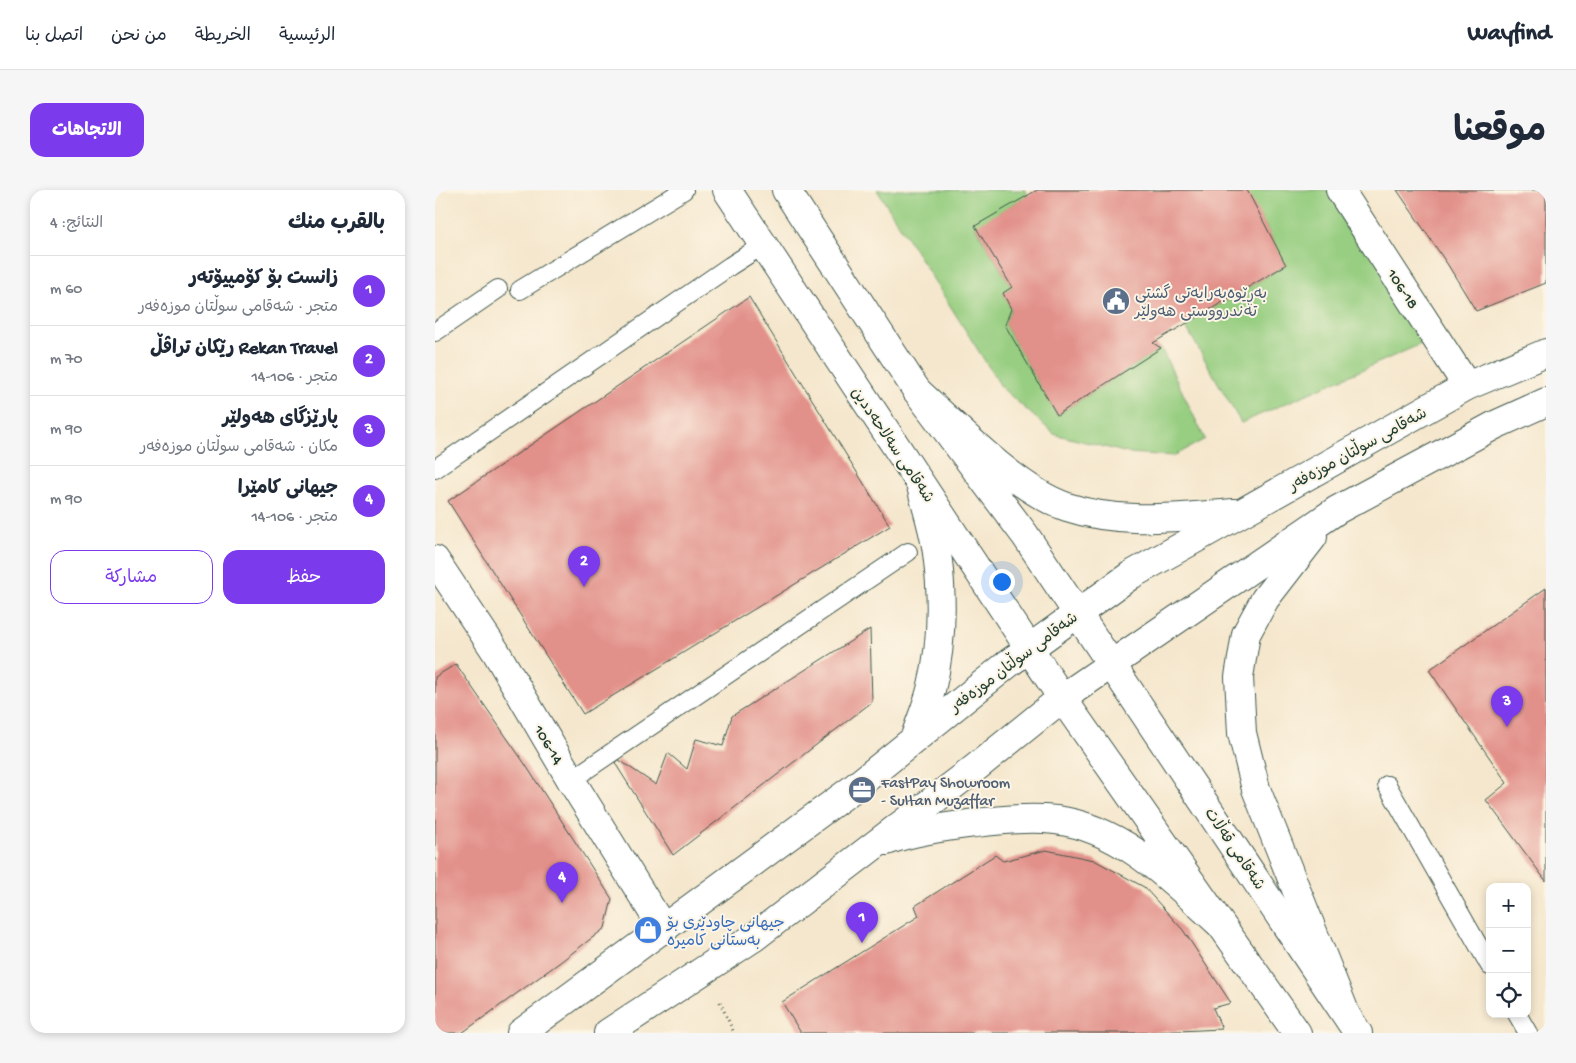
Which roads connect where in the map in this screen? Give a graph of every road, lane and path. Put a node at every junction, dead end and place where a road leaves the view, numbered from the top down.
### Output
1 (684, 190) edge
2 (727, 190) edge
3 (786, 190) edge
4 (1340, 190) edge
5 (763, 245) junction
6 (498, 289) dead end
7 (520, 290) dead end
8 (435, 332) edge
9 (1546, 353) edge
10 (1467, 386) junction
11 (917, 391) junction
12 (1546, 402) edge
13 (435, 469) edge
14 (921, 486) junction
15 (1337, 510) junction
16 (1240, 513) junction
17 (908, 552) dead end
18 (435, 560) edge
19 (1078, 612) junction
20 (1029, 648) junction
21 (1112, 663) junction
22 (1063, 698) junction
23 (915, 737) junction
24 (571, 780) junction
25 (1387, 785) dead end
26 (871, 848) junction
27 (1220, 924) junction
28 (664, 930) junction
29 (1486, 959) edge
30 (1519, 1018) edge
31 (1352, 1023) edge
32 (521, 1033) edge
33 (607, 1033) edge
34 (1297, 1033) edge
35 (1528, 1033) edge

1 - 7 lane
2 - 5 main road, شەقامی سەلاحەددین
3 - 11 main road
4 - 10 main road, 106-18
5 - 13 lane
5 - 14 main road, شەقامی سەلاحەددین
6 - 8 lane
9 - 10 main road, شەقامی سوڵتان موزەفەر
10 - 16 main road, شەقامی سوڵتان موزەفەر
11 - 16 main road
11 - 19 main road
12 - 15 main road
14 - 20 main road, شەقامی سەلاحەددین
14 - 23 main road
15 - 21 main road
15 - 31 main road
16 - 19 main road, شەقامی سوڵتان موزەفەر
17 - 24 lane
18 - 24 main road, 106-14
19 - 20 main road, شەقامی سوڵتان موزەفەر
19 - 21 main road
20 - 22 main road, شەقامی سەلاحەددین
20 - 23 main road, شەقامی سوڵتان موزەفەر
21 - 22 main road
21 - 31 main road, شەقامی قەڵات
22 - 26 main road
22 - 27 main road
23 - 28 main road, شەقامی سوڵتان موزەفەر
24 - 28 main road, 106-14
25 - 29 lane
26 - 27 main road
26 - 33 main road
27 - 34 main road
28 - 32 main road, شەقامی سوڵتان موزەفەر
30 - 35 lane

